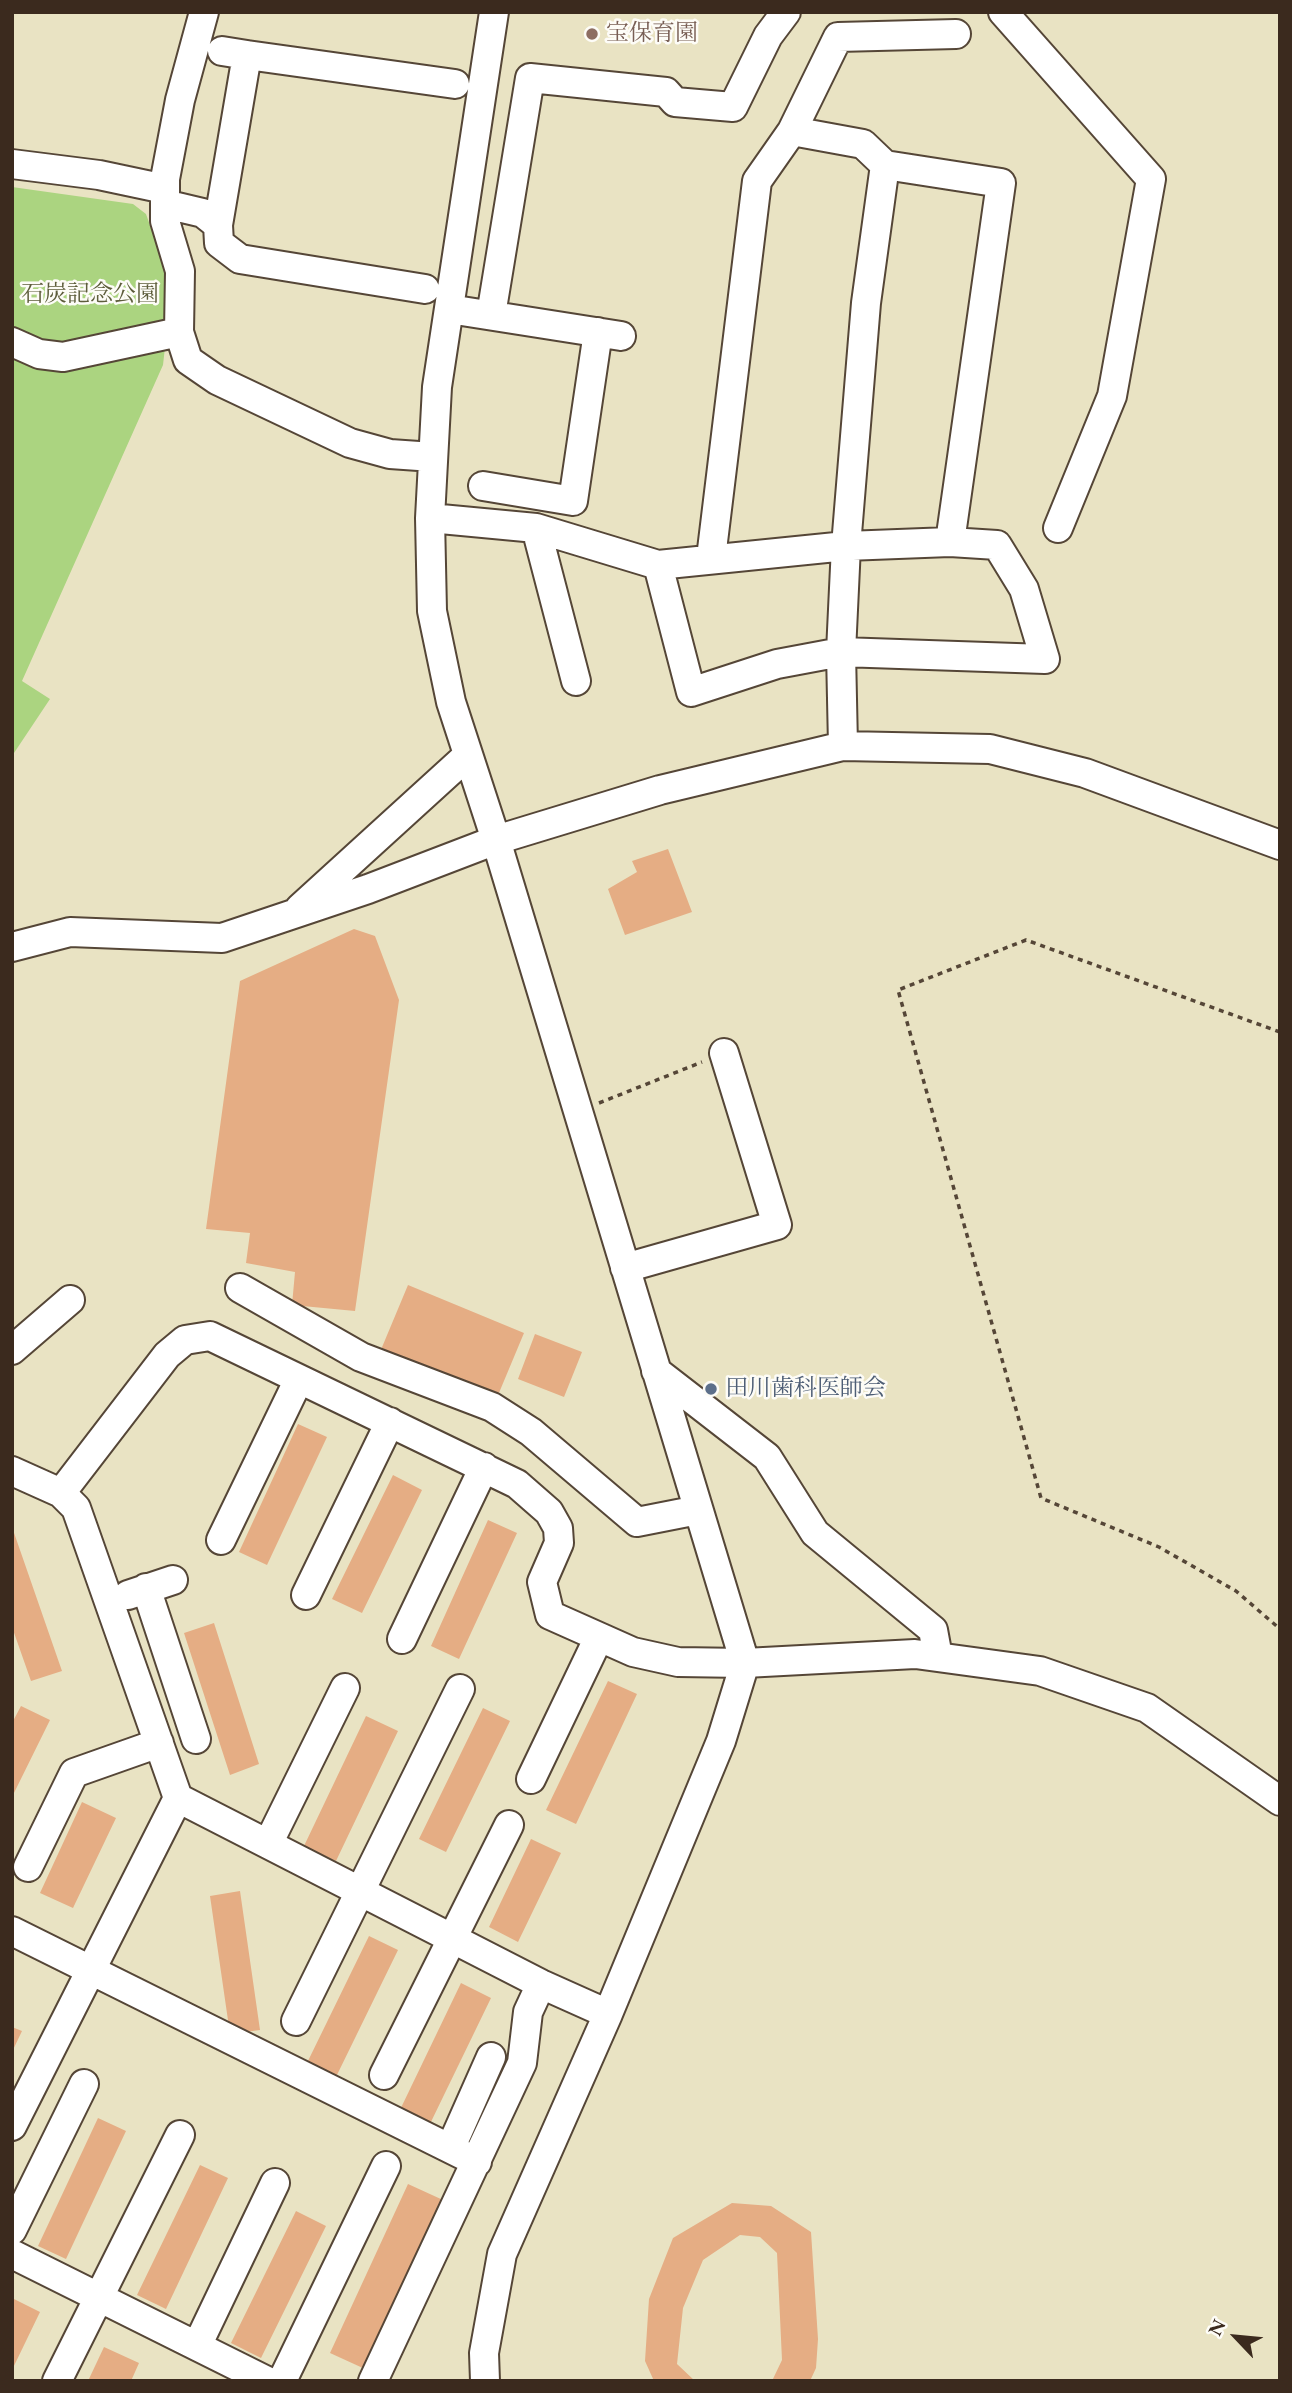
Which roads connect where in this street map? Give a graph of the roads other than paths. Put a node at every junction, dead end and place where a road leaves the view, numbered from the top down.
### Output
1 (204, 12) edge
2 (495, 12) edge
3 (786, 12) edge
4 (1003, 12) edge
5 (956, 34) dead end
6 (455, 84) dead end
7 (792, 131) junction
8 (12, 164) edge
9 (885, 165) junction
10 (165, 196) junction
11 (218, 225) junction
12 (425, 289) dead end
13 (449, 309) junction
14 (491, 315) junction
15 (179, 332) junction
16 (12, 342) edge
17 (433, 457) junction
18 (483, 486) dead end
19 (430, 518) junction
20 (536, 528) junction
21 (1058, 528) dead end
22 (950, 542) junction
23 (846, 546) junction
24 (711, 558) junction
25 (658, 565) junction
26 (841, 652) junction
27 (576, 681) dead end
28 (843, 746) junction
29 (468, 755) junction
30 (496, 840) junction
31 (1280, 845) edge
32 (293, 915) junction
33 (12, 947) edge
34 (724, 1054) road end
35 (625, 1268) junction
36 (240, 1288) dead end
37 (70, 1300) dead end
38 (12, 1350) edge
39 (656, 1371) junction
40 (299, 1379) junction
41 (390, 1422) junction
42 (484, 1467) junction
43 (12, 1471) edge
44 (61, 1493) junction
45 (698, 1510) junction
46 (221, 1540) dead end
47 (306, 1595) dead end
48 (109, 1601) junction
49 (599, 1637) junction
50 (402, 1639) dead end
51 (938, 1657) junction
52 (745, 1663) junction
53 (345, 1688) dead end
54 (460, 1689) dead end
55 (196, 1739) dead end
56 (159, 1743) junction
57 (531, 1779) dead end
58 (178, 1798) junction
59 (1280, 1801) edge
60 (509, 1825) dead end
61 (268, 1844) junction
62 (28, 1867) dead end
63 (360, 1891) junction
64 (12, 1931) edge
65 (452, 1939) junction
66 (93, 1969) junction
67 (541, 1984) junction
68 (608, 2014) junction
69 (296, 2021) dead end
70 (491, 2057) dead end
71 (384, 2075) dead end
72 (84, 2084) dead end
73 (12, 2126) edge
74 (180, 2135) dead end
75 (451, 2147) junction
76 (477, 2162) junction
77 (386, 2166) dead end
78 (275, 2183) dead end
79 (12, 2230) edge
80 (12, 2254) edge
81 (99, 2297) junction
82 (197, 2346) junction
83 (57, 2381) edge
84 (267, 2381) edge
85 (282, 2381) edge
86 (373, 2381) edge
87 (485, 2381) edge

1 - 10 street
2 - 13 street
3 - 14 street
4 - 21 street
5 - 7 street
6 - 11 street
7 - 9 street
7 - 24 street
8 - 10 street
9 - 22 street
9 - 23 street
10 - 11 street
10 - 15 street
11 - 12 street
13 - 14 street
13 - 17 street
14 - 18 street
15 - 16 street
15 - 17 street
17 - 19 street
19 - 20 street
19 - 29 street
20 - 25 street
20 - 27 street
22 - 23 street
22 - 26 street
23 - 24 street
23 - 26 street
24 - 25 street
25 - 26 street
26 - 28 street
28 - 30 street
28 - 31 street
29 - 30 street
29 - 32 street
30 - 32 street
30 - 35 street
32 - 33 street
34 - 35 street
35 - 39 street
36 - 45 street
37 - 38 street
39 - 45 street
39 - 51 street
40 - 41 street
40 - 44 street
40 - 46 street
41 - 42 street
41 - 47 street
42 - 49 street
42 - 50 street
43 - 44 street
44 - 48 street
45 - 52 street
48 - 55 street
48 - 56 street
49 - 52 street
49 - 57 street
51 - 52 street
51 - 59 street
52 - 68 street
53 - 61 street
54 - 63 street
56 - 58 street
56 - 62 street
58 - 61 street
58 - 66 street
60 - 65 street
61 - 63 street
63 - 65 street
63 - 69 street
64 - 66 street
65 - 67 street
65 - 71 street
66 - 73 street
66 - 75 street
67 - 68 street
67 - 76 street
68 - 87 street
70 - 75 street
72 - 79 street
74 - 81 street
75 - 76 street
76 - 86 street
77 - 85 street
78 - 82 street
80 - 81 street
81 - 82 street
81 - 83 street
82 - 84 street

